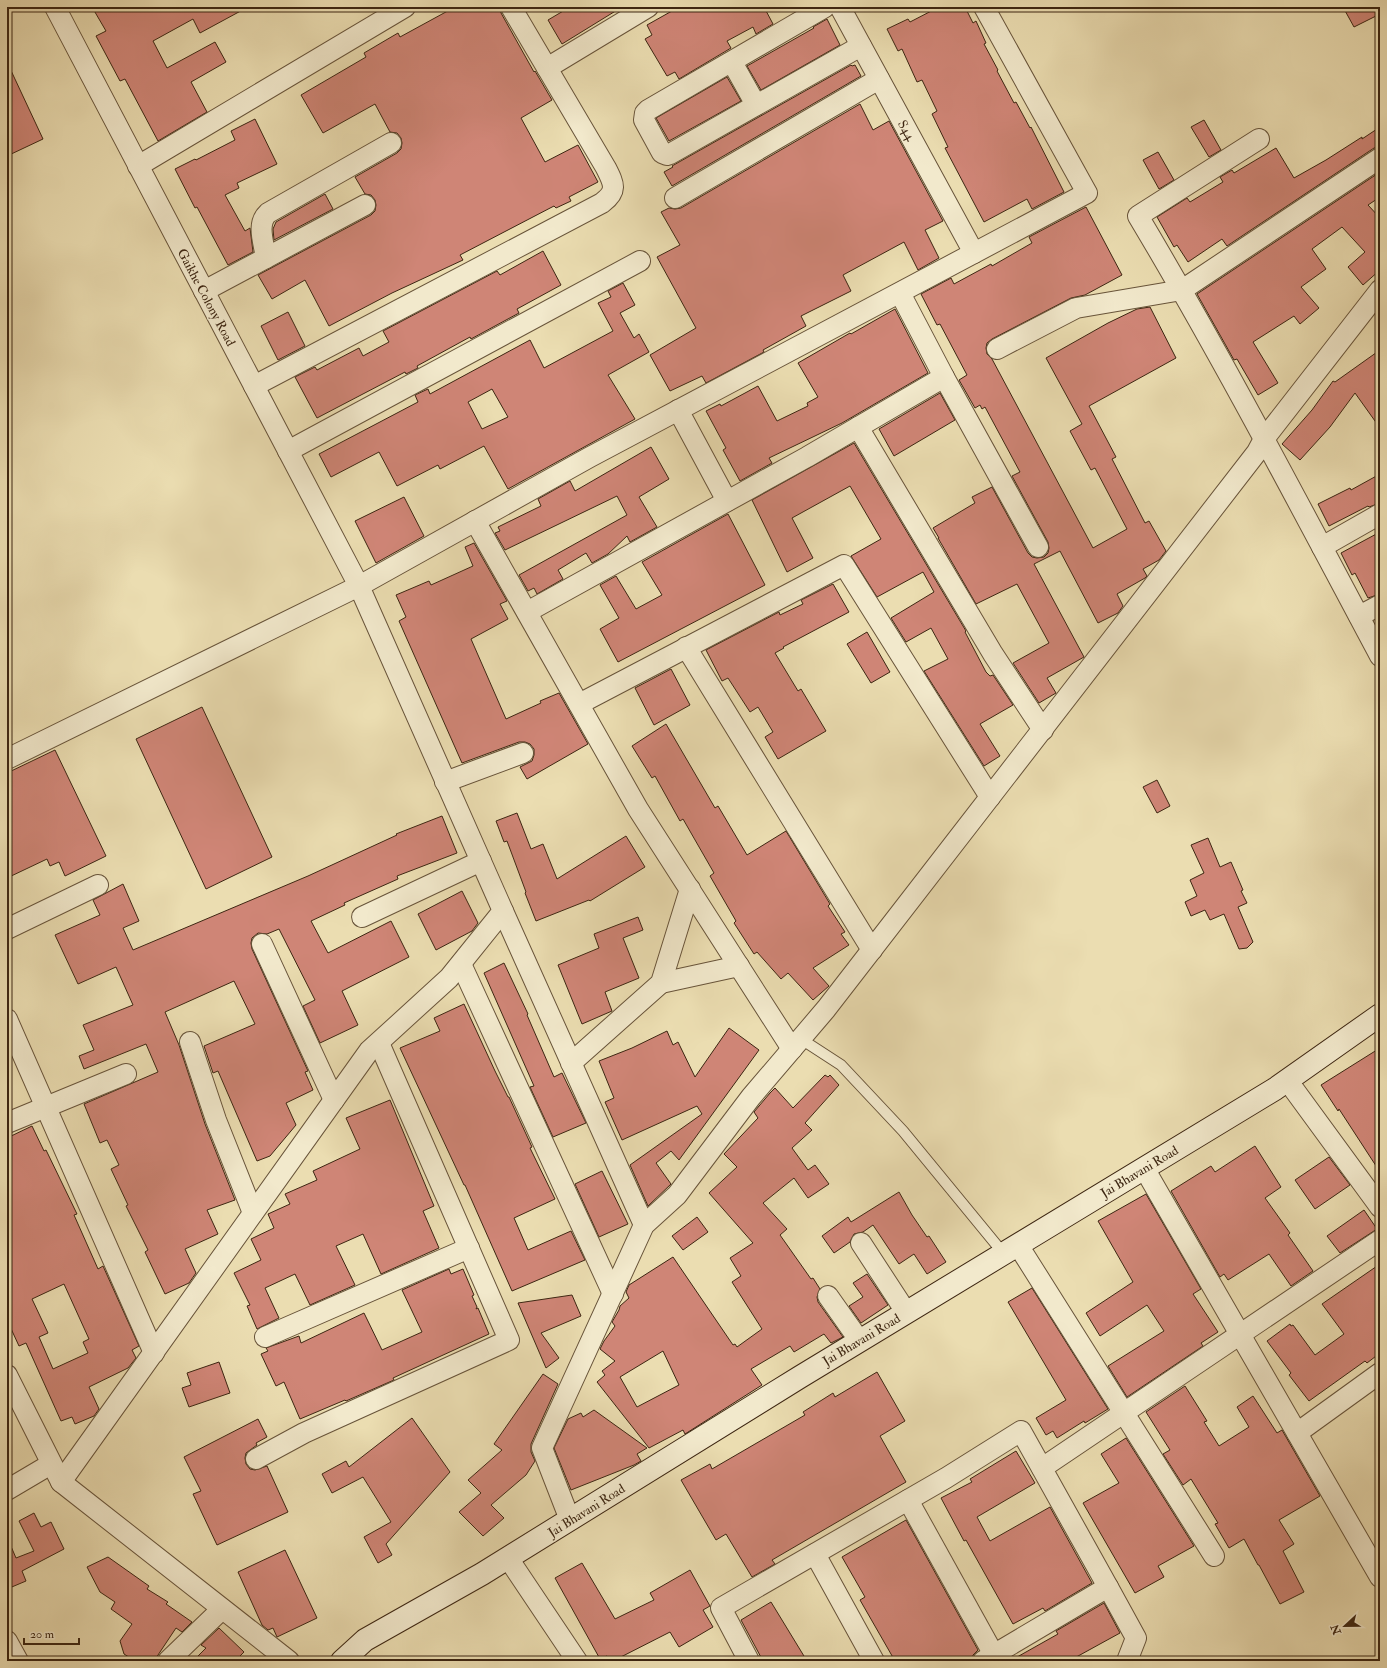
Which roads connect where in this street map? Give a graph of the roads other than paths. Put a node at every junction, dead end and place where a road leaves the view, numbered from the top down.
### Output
1 (55, 7) edge
2 (405, 7) edge
3 (511, 7) edge
4 (648, 7) edge
5 (825, 7) edge
6 (840, 7) edge
7 (984, 7) edge
8 (855, 49) junction
9 (732, 62) junction
10 (547, 68) junction
11 (879, 79) junction
12 (756, 105) junction
13 (1259, 139) dead end
14 (391, 143) dead end
15 (1380, 158) edge
16 (138, 166) junction
17 (675, 198) dead end
18 (365, 205) dead end
19 (974, 253) junction
20 (266, 258) junction
21 (640, 261) dead end
22 (1182, 290) junction
23 (204, 291) junction
24 (900, 293) junction
25 (1378, 297) edge
26 (997, 350) dead end
27 (944, 378) junction
28 (254, 386) junction
29 (678, 410) junction
30 (858, 427) junction
31 (1264, 439) junction
32 (288, 451) junction
33 (728, 501) junction
34 (1380, 514) edge
35 (475, 521) junction
36 (1038, 547) dead end
37 (1322, 547) junction
38 (359, 586) junction
39 (1380, 606) edge
40 (527, 612) junction
41 (1359, 616) junction
42 (686, 647) junction
43 (1380, 656) edge
44 (579, 704) junction
45 (1043, 730) junction
46 (523, 753) dead end
47 (7, 760) edge
48 (446, 782) junction
49 (990, 797) junction
50 (481, 861) junction
51 (98, 885) dead end
52 (690, 889) junction
53 (503, 911) junction
54 (362, 917) dead end
55 (7, 929) edge
56 (262, 944) dead end
57 (872, 950) junction
58 (461, 964) junction
59 (739, 966) junction
60 (661, 983) junction
61 (1380, 1014) edge
62 (7, 1019) edge
63 (190, 1042) dead end
64 (379, 1043) junction
65 (796, 1044) junction
66 (571, 1062) junction
67 (126, 1074) dead end
68 (1287, 1080) junction
69 (334, 1100) junction
70 (46, 1107) junction
71 (7, 1123) edge
72 (1144, 1168) junction
73 (1380, 1207) edge
74 (253, 1213) junction
75 (644, 1225) junction
76 (1380, 1240) edge
77 (861, 1243) dead end
78 (469, 1248) junction
79 (1011, 1249) junction
80 (613, 1294) junction
81 (828, 1296) dead end
82 (906, 1312) junction
83 (1240, 1334) junction
84 (265, 1337) dead end
85 (859, 1340) junction
86 (154, 1353) junction
87 (1380, 1373) edge
88 (7, 1375) edge
89 (1124, 1413) junction
90 (1297, 1433) junction
91 (256, 1459) dead end
92 (52, 1464) junction
93 (1042, 1468) junction
94 (61, 1482) junction
95 (7, 1490) edge
96 (908, 1500) junction
97 (570, 1520) junction
98 (815, 1554) junction
99 (1214, 1556) dead end
100 (508, 1558) junction
101 (1377, 1564) edge
102 (1108, 1587) junction
103 (222, 1608) junction
104 (7, 1641) edge
105 (988, 1658) edge
106 (18, 1661) edge
107 (168, 1661) edge
108 (289, 1661) edge
109 (342, 1661) edge
110 (577, 1661) edge
111 (749, 1661) edge
112 (874, 1661) edge
113 (1127, 1661) edge

1 - 16 street, Gaikhe Colony Road
2 - 16 street
3 - 10 street
4 - 10 street
5 - 8 street
5 - 9 street
6 - 8 street, S44
7 - 19 street
8 - 11 street, S44
8 - 12 street
9 - 12 street
9 - 12 street
10 - 28 street
11 - 17 street
11 - 19 street, S44
13 - 22 street
14 - 20 street
15 - 22 street
16 - 23 street, Gaikhe Colony Road
18 - 20 street
19 - 24 street
20 - 23 street
21 - 32 street
22 - 26 street
22 - 31 street
23 - 28 street, Gaikhe Colony Road
24 - 27 street
24 - 29 street
25 - 31 street
27 - 30 street
27 - 36 street
28 - 32 street, Gaikhe Colony Road
29 - 33 street
29 - 35 street
30 - 33 street
30 - 45 street
31 - 37 street
31 - 45 street
32 - 38 street, Gaikhe Colony Road
33 - 40 street
34 - 37 street
35 - 38 street
35 - 40 street
37 - 41 street
38 - 47 street
38 - 48 street, Gaikhe Colony Road
39 - 41 street
40 - 44 street
41 - 43 street
42 - 44 street
42 - 49 street
42 - 57 street
44 - 52 street
45 - 49 street
46 - 48 street
48 - 50 street, Gaikhe Colony Road
49 - 57 street
50 - 53 street, Gaikhe Colony Road
50 - 54 street
51 - 55 street
52 - 59 street
52 - 60 street
53 - 58 street
53 - 66 street, Gaikhe Colony Road
56 - 69 street
57 - 65 street
58 - 64 street
58 - 80 street
59 - 60 street
59 - 65 street
60 - 66 street
61 - 68 street, Jai Bhavani Road
62 - 70 street
63 - 74 street
64 - 69 street
64 - 78 street
65 - 75 street
65 - 79 lane
66 - 75 street, Gaikhe Colony Road
67 - 70 street
68 - 72 street, Jai Bhavani Road
68 - 73 street
69 - 74 street
70 - 71 street
70 - 86 street
72 - 79 street, Jai Bhavani Road
72 - 83 street
74 - 86 street
75 - 80 street
76 - 83 street
77 - 82 street
78 - 84 street
78 - 91 street
79 - 82 street, Jai Bhavani Road
79 - 89 street
80 - 97 street
81 - 85 street
82 - 85 street, Jai Bhavani Road
83 - 89 street
83 - 90 street
85 - 97 street, Jai Bhavani Road
86 - 94 street
87 - 90 street
88 - 92 street
89 - 93 street
89 - 99 street
90 - 101 street
92 - 94 street
92 - 95 street
93 - 96 street
93 - 102 street
94 - 103 street
96 - 98 street
96 - 105 street
97 - 100 street, Jai Bhavani Road
98 - 111 street
98 - 112 street
100 - 109 street, Jai Bhavani Road
100 - 110 street
102 - 105 street
102 - 113 street
103 - 107 street
103 - 108 street
104 - 106 street

